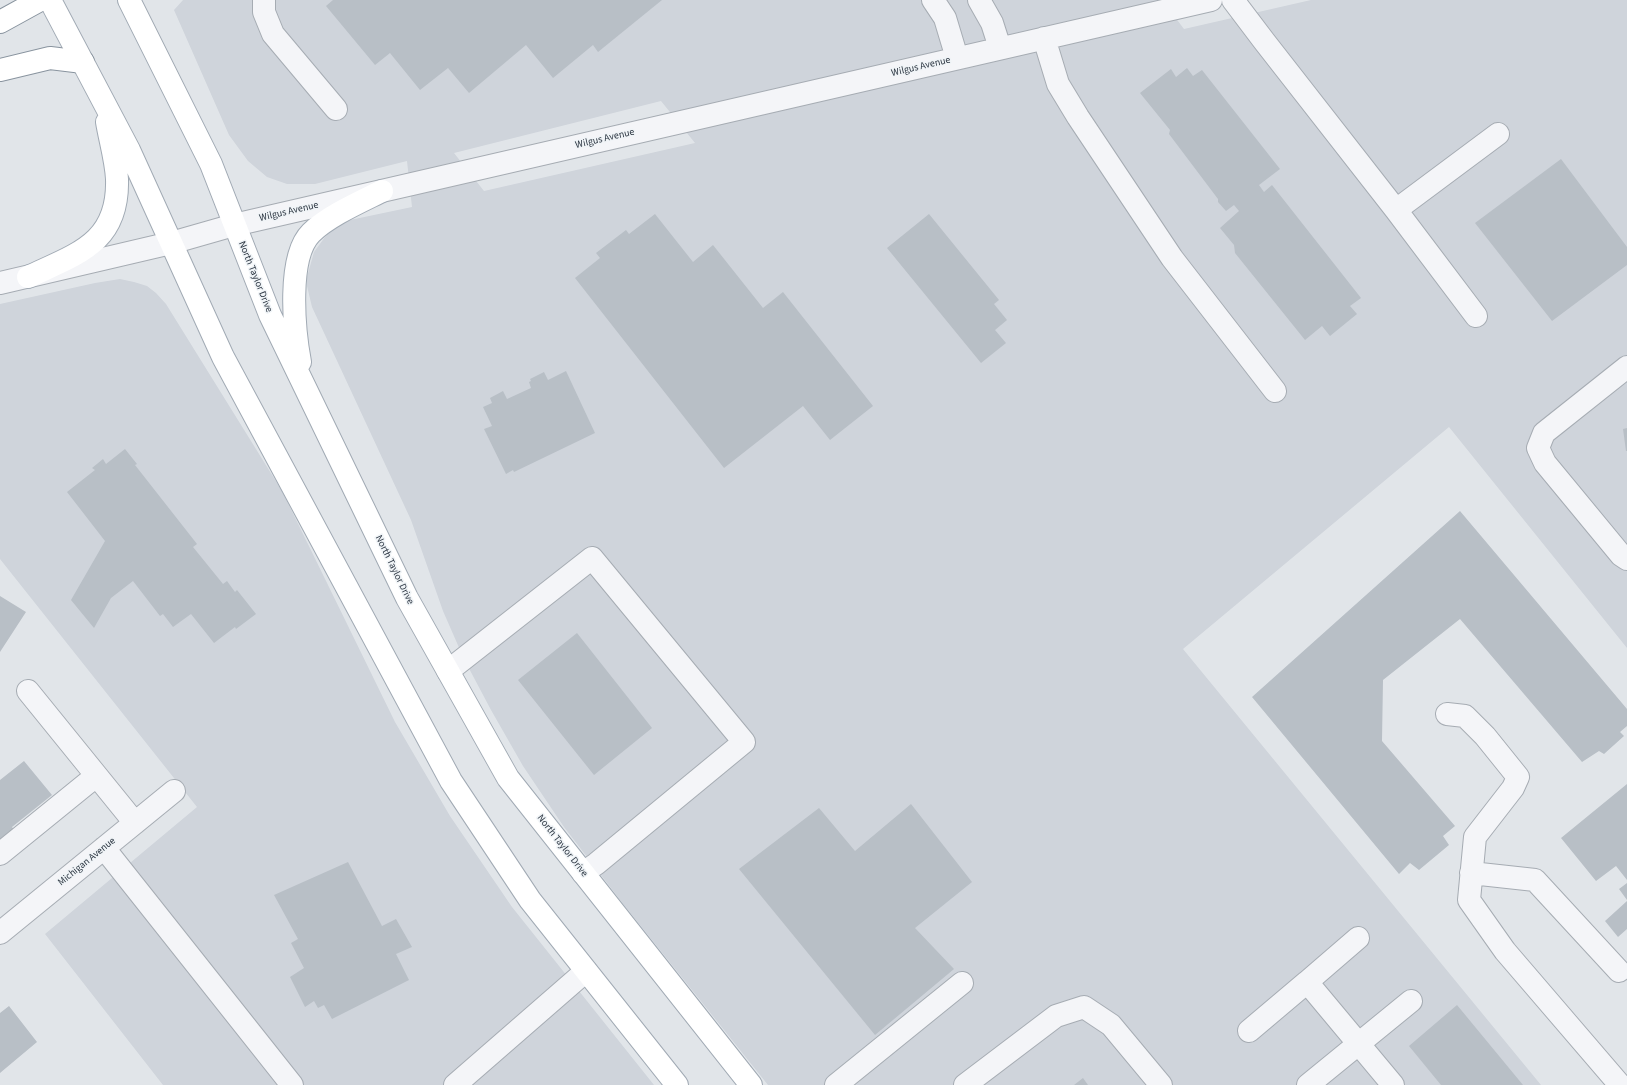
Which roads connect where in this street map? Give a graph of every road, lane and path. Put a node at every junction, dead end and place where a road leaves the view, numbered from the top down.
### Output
1 (40, 0) edge
2 (50, 0) edge
3 (129, 0) edge
4 (264, 0) edge
5 (933, 0) edge
6 (979, 0) edge
7 (1211, 0) edge
8 (1233, 0) edge
9 (0, 22) edge
10 (1044, 38) junction
11 (1000, 48) junction
12 (957, 58) junction
13 (83, 62) junction
14 (0, 70) edge
15 (103, 101) junction
16 (336, 109) dead end
17 (1498, 134) dead end
18 (382, 191) junction
19 (1396, 210) junction
20 (234, 225) junction
21 (171, 242) junction
22 (28, 277) junction
23 (0, 283) edge
24 (1476, 316) dead end
25 (1627, 368) edge
26 (1275, 391) dead end
27 (309, 396) junction
28 (1627, 558) edge
29 (448, 671) junction
30 (28, 691) dead end
31 (1447, 714) dead end
32 (96, 776) junction
33 (174, 791) dead end
34 (135, 823) junction
35 (104, 848) junction
36 (0, 854) edge
37 (583, 873) junction
38 (1471, 873) junction
39 (0, 933) edge
40 (1358, 938) dead end
41 (1619, 970) dead end
42 (586, 971) junction
43 (1307, 982) junction
44 (962, 983) dead end
45 (1411, 1001) dead end
46 (1249, 1031) dead end
47 (1359, 1044) junction
48 (292, 1085) edge
49 (455, 1085) edge
50 (677, 1085) edge
51 (751, 1085) edge
52 (836, 1085) edge
53 (964, 1085) edge
54 (1161, 1085) edge
55 (1308, 1085) edge
56 (1393, 1085) edge
57 (1620, 1085) edge

1 - 9 main road
2 - 13 main road
3 - 20 main road, North Taylor Drive
4 - 16 street
5 - 12 street
6 - 11 street
7 - 10 street, Wilgus Avenue
8 - 19 street
10 - 11 street, Wilgus Avenue
10 - 26 street
11 - 12 street, Wilgus Avenue
12 - 18 street, Wilgus Avenue
13 - 14 main road
13 - 15 main road
15 - 21 main road
15 - 22 main road
17 - 19 street
18 - 20 street, Wilgus Avenue
18 - 27 main road
19 - 24 street
20 - 21 street, Wilgus Avenue
20 - 27 main road, North Taylor Drive
21 - 22 street, Wilgus Avenue
21 - 42 main road
22 - 23 street, Wilgus Avenue
25 - 28 street
27 - 29 main road, North Taylor Drive
29 - 37 main road, North Taylor Drive
29 - 37 street
30 - 32 street
31 - 38 street
32 - 34 street
32 - 36 street
33 - 34 street, Michigan Avenue
34 - 35 street, Michigan Avenue
35 - 39 street, Michigan Avenue
35 - 48 street
37 - 51 main road, North Taylor Drive
38 - 41 street
38 - 57 street
40 - 43 street
42 - 49 street
42 - 50 main road
43 - 46 street
43 - 47 street
44 - 52 street
45 - 47 street
47 - 55 street
47 - 56 street
53 - 54 street

